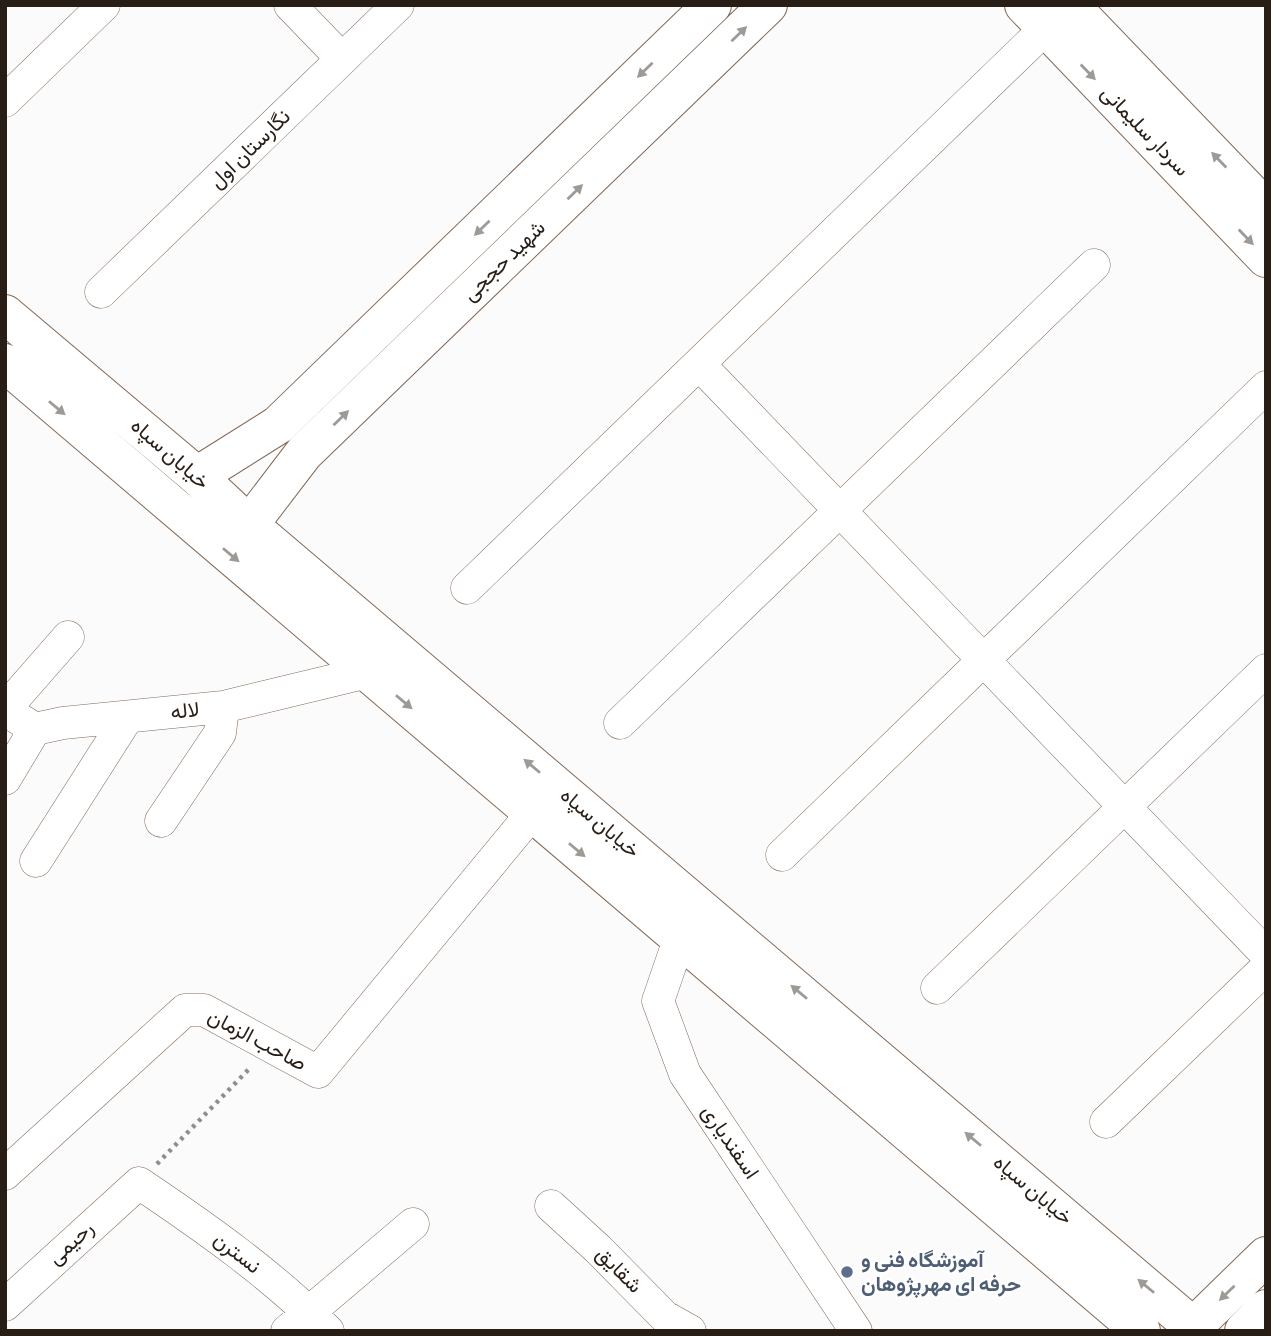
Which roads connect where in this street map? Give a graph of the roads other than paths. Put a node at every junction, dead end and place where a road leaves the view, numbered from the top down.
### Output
1 (104, 5) edge
2 (290, 5) edge
3 (398, 5) edge
4 (712, 5) edge
5 (768, 5) edge
6 (1047, 13) edge
7 (342, 59) junction
8 (5, 101) edge
9 (1266, 209) edge
10 (1266, 257) edge
11 (1094, 265) dead end
12 (101, 292) dead end
13 (5, 314) edge
14 (5, 363) edge
15 (699, 363) junction
16 (1266, 387) edge
17 (278, 425) junction
18 (304, 453) junction
19 (197, 476) junction
20 (840, 510) junction
21 (249, 525) junction
22 (467, 588) dead end
23 (68, 636) dead end
24 (984, 660) junction
25 (1266, 670) edge
26 (368, 672) junction
27 (223, 707) junction
28 (5, 710) edge
29 (127, 718) junction
30 (620, 723) dead end
31 (35, 729) junction
32 (5, 779) edge
33 (1125, 807) junction
34 (533, 812) junction
35 (161, 821) dead end
36 (782, 855) dead end
37 (36, 861) dead end
38 (680, 937) junction
39 (1266, 954) edge
40 (1266, 968) edge
41 (937, 988) dead end
42 (1106, 1122) dead end
43 (5, 1174) edge
44 (139, 1184) joint
45 (551, 1206) dead end
46 (413, 1224) dead end
47 (1266, 1256) edge
48 (5, 1305) edge
49 (1266, 1309) edge
50 (308, 1324) edge
51 (1193, 1329) edge
52 (690, 1331) edge
53 (856, 1331) edge
54 (1141, 1331) edge
55 (1244, 1331) edge

1 - 8 street
2 - 7 street
3 - 7 street, نگارستان اول
4 -> 17 main road, شهید حججی
18 -> 5 main road, شهید حججی
9 -> 6 main road, سردار سلیمانی
6 -> 10 main road, سردار سلیمانی
6 - 15 street
7 - 12 street, نگارستان اول
11 - 20 street
13 - 19 main road, خیابان سپاه
14 -> 26 main road, خیابان سپاه
15 - 20 street
15 - 22 street
16 - 24 street
17 - 18 main road
17 - 19 main road, شهید حججی
18 - 21 main road, شهید حججی
19 - 21 main road, خیابان سپاه
20 - 24 street
20 - 30 street
51 -> 21 main road, خیابان سپاه
23 - 28 street
24 - 33 street
24 - 36 street
25 - 33 street
26 - 27 street, لاله
26 -> 34 main road, خیابان سپاه
27 - 29 street, لاله
27 - 35 street
28 - 31 street
29 - 31 street, لاله
29 - 37 street
31 - 32 street
33 - 39 street
33 - 41 street
34 -> 38 main road, خیابان سپاه
34 - 43 street, صاحب الزمان
38 - 53 street, اسفندیاری
38 - 54 main road, خیابان سپاه
40 - 42 street
44 - 48 street, رحیمی
44 - 50 street, نسترن
45 - 52 street, شقایق
46 - 50 street
47 -> 51 main road
49 - 55 main road

